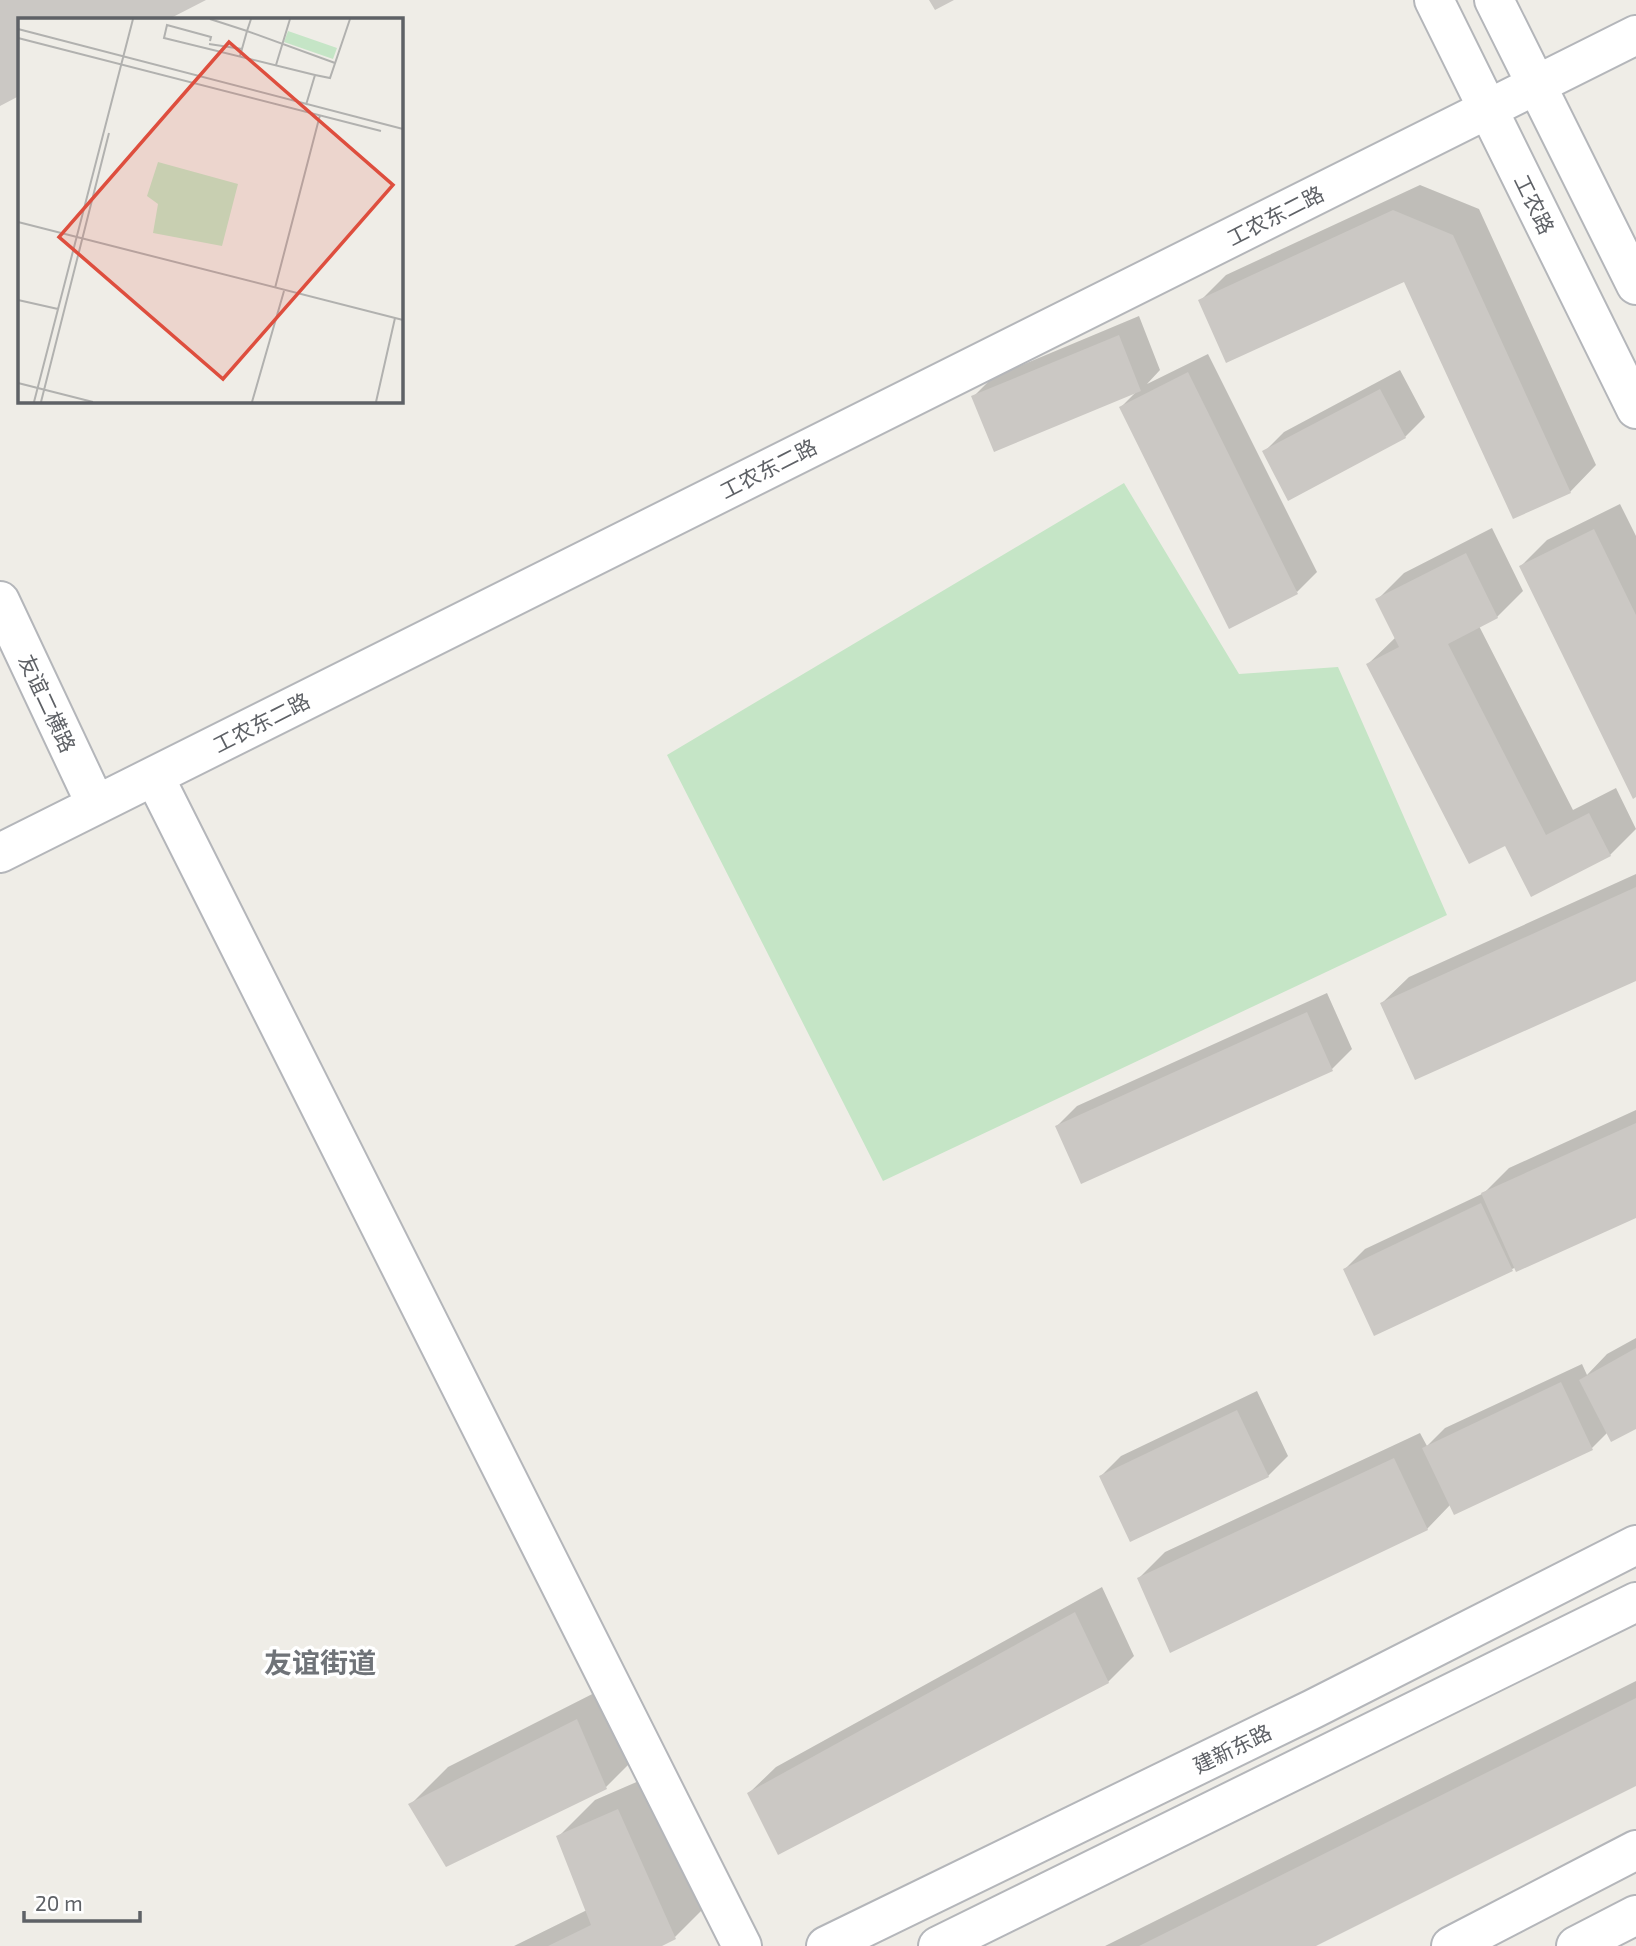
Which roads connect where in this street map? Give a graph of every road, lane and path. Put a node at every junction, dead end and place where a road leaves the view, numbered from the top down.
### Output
1 (1434, 0) edge
2 (1494, 0) edge
3 (1636, 35) edge
4 (1536, 85) junction
5 (1488, 108) junction
6 (1636, 285) edge
7 (1636, 409) edge
8 (0, 601) edge
9 (154, 776) junction
10 (96, 804) junction
11 (0, 853) edge
12 (1636, 1545) edge
13 (1636, 1602) edge
14 (1636, 1850) edge
15 (1636, 1915) edge
16 (1510, 1932) edge
17 (742, 1946) edge
18 (826, 1946) edge
19 (938, 1946) edge
20 (1451, 1946) edge
21 (1576, 1946) edge

1 - 5 street, 工农路
2 - 4 street
3 - 4 street, 工农东二路
4 - 5 street, 工农东二路
4 - 6 street
5 - 7 street, 工农路
5 - 9 street, 工农东二路
8 - 10 street, 友谊二横路
9 - 10 street, 工农东二路
9 - 17 street
10 - 11 street, 工农东二路
12 - 18 street, 建新东路
13 - 19 street
14 - 16 street
15 - 21 street
16 - 20 street

